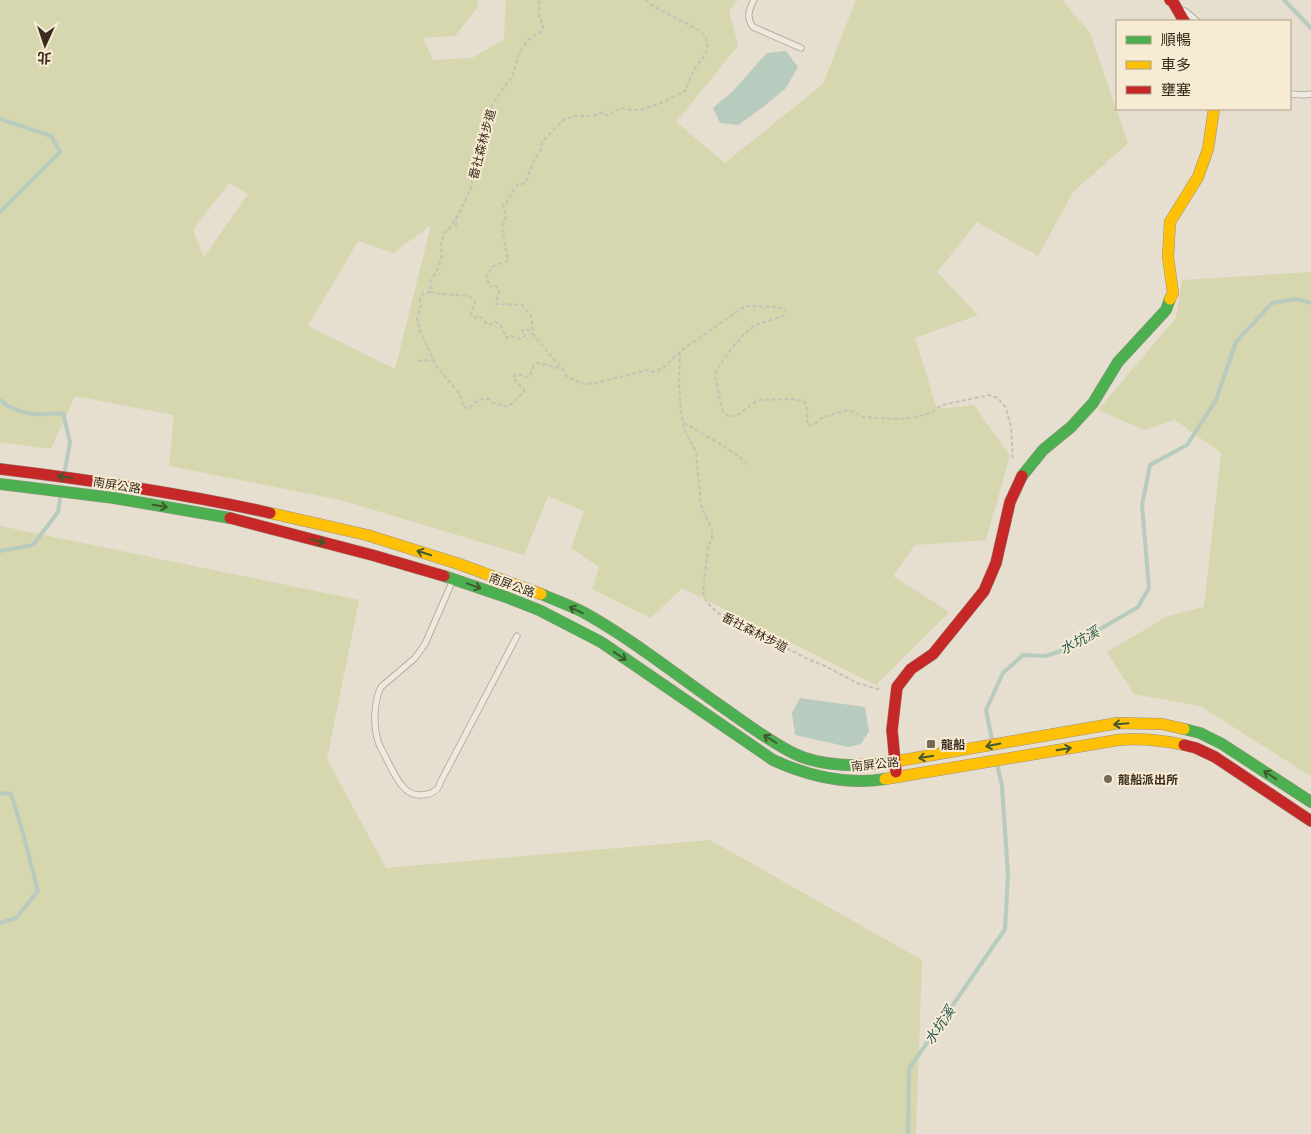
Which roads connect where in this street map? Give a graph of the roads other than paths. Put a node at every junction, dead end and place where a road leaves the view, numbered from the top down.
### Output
1 (754, 0) edge
2 (1172, 1) edge
3 (1183, 20) edge
4 (1196, 20) edge
5 (801, 48) dead end
6 (1291, 94) edge
7 (1311, 94) edge
8 (1214, 110) edge
9 (0, 469) edge
10 (0, 484) edge
11 (459, 564) junction
12 (454, 578) junction
13 (517, 636) dead end
14 (1085, 729) junction
15 (1087, 745) junction
16 (895, 762) junction
17 (897, 777) junction
18 (1311, 802) edge
19 (1311, 821) edge

1 - 5 lane
2 - 3 main road
2 - 4 lane
6 - 7 lane
8 - 16 main road
11 -> 9 main road, 南屏公路
10 -> 12 main road, 南屏公路
11 - 12 lane
16 -> 11 main road, 南屏公路
12 - 13 lane
12 -> 17 main road, 南屏公路
14 - 15 lane
14 -> 16 main road, 南屏公路
18 -> 14 main road
17 -> 15 main road, 南屏公路
15 - 19 main road
16 - 17 main road

